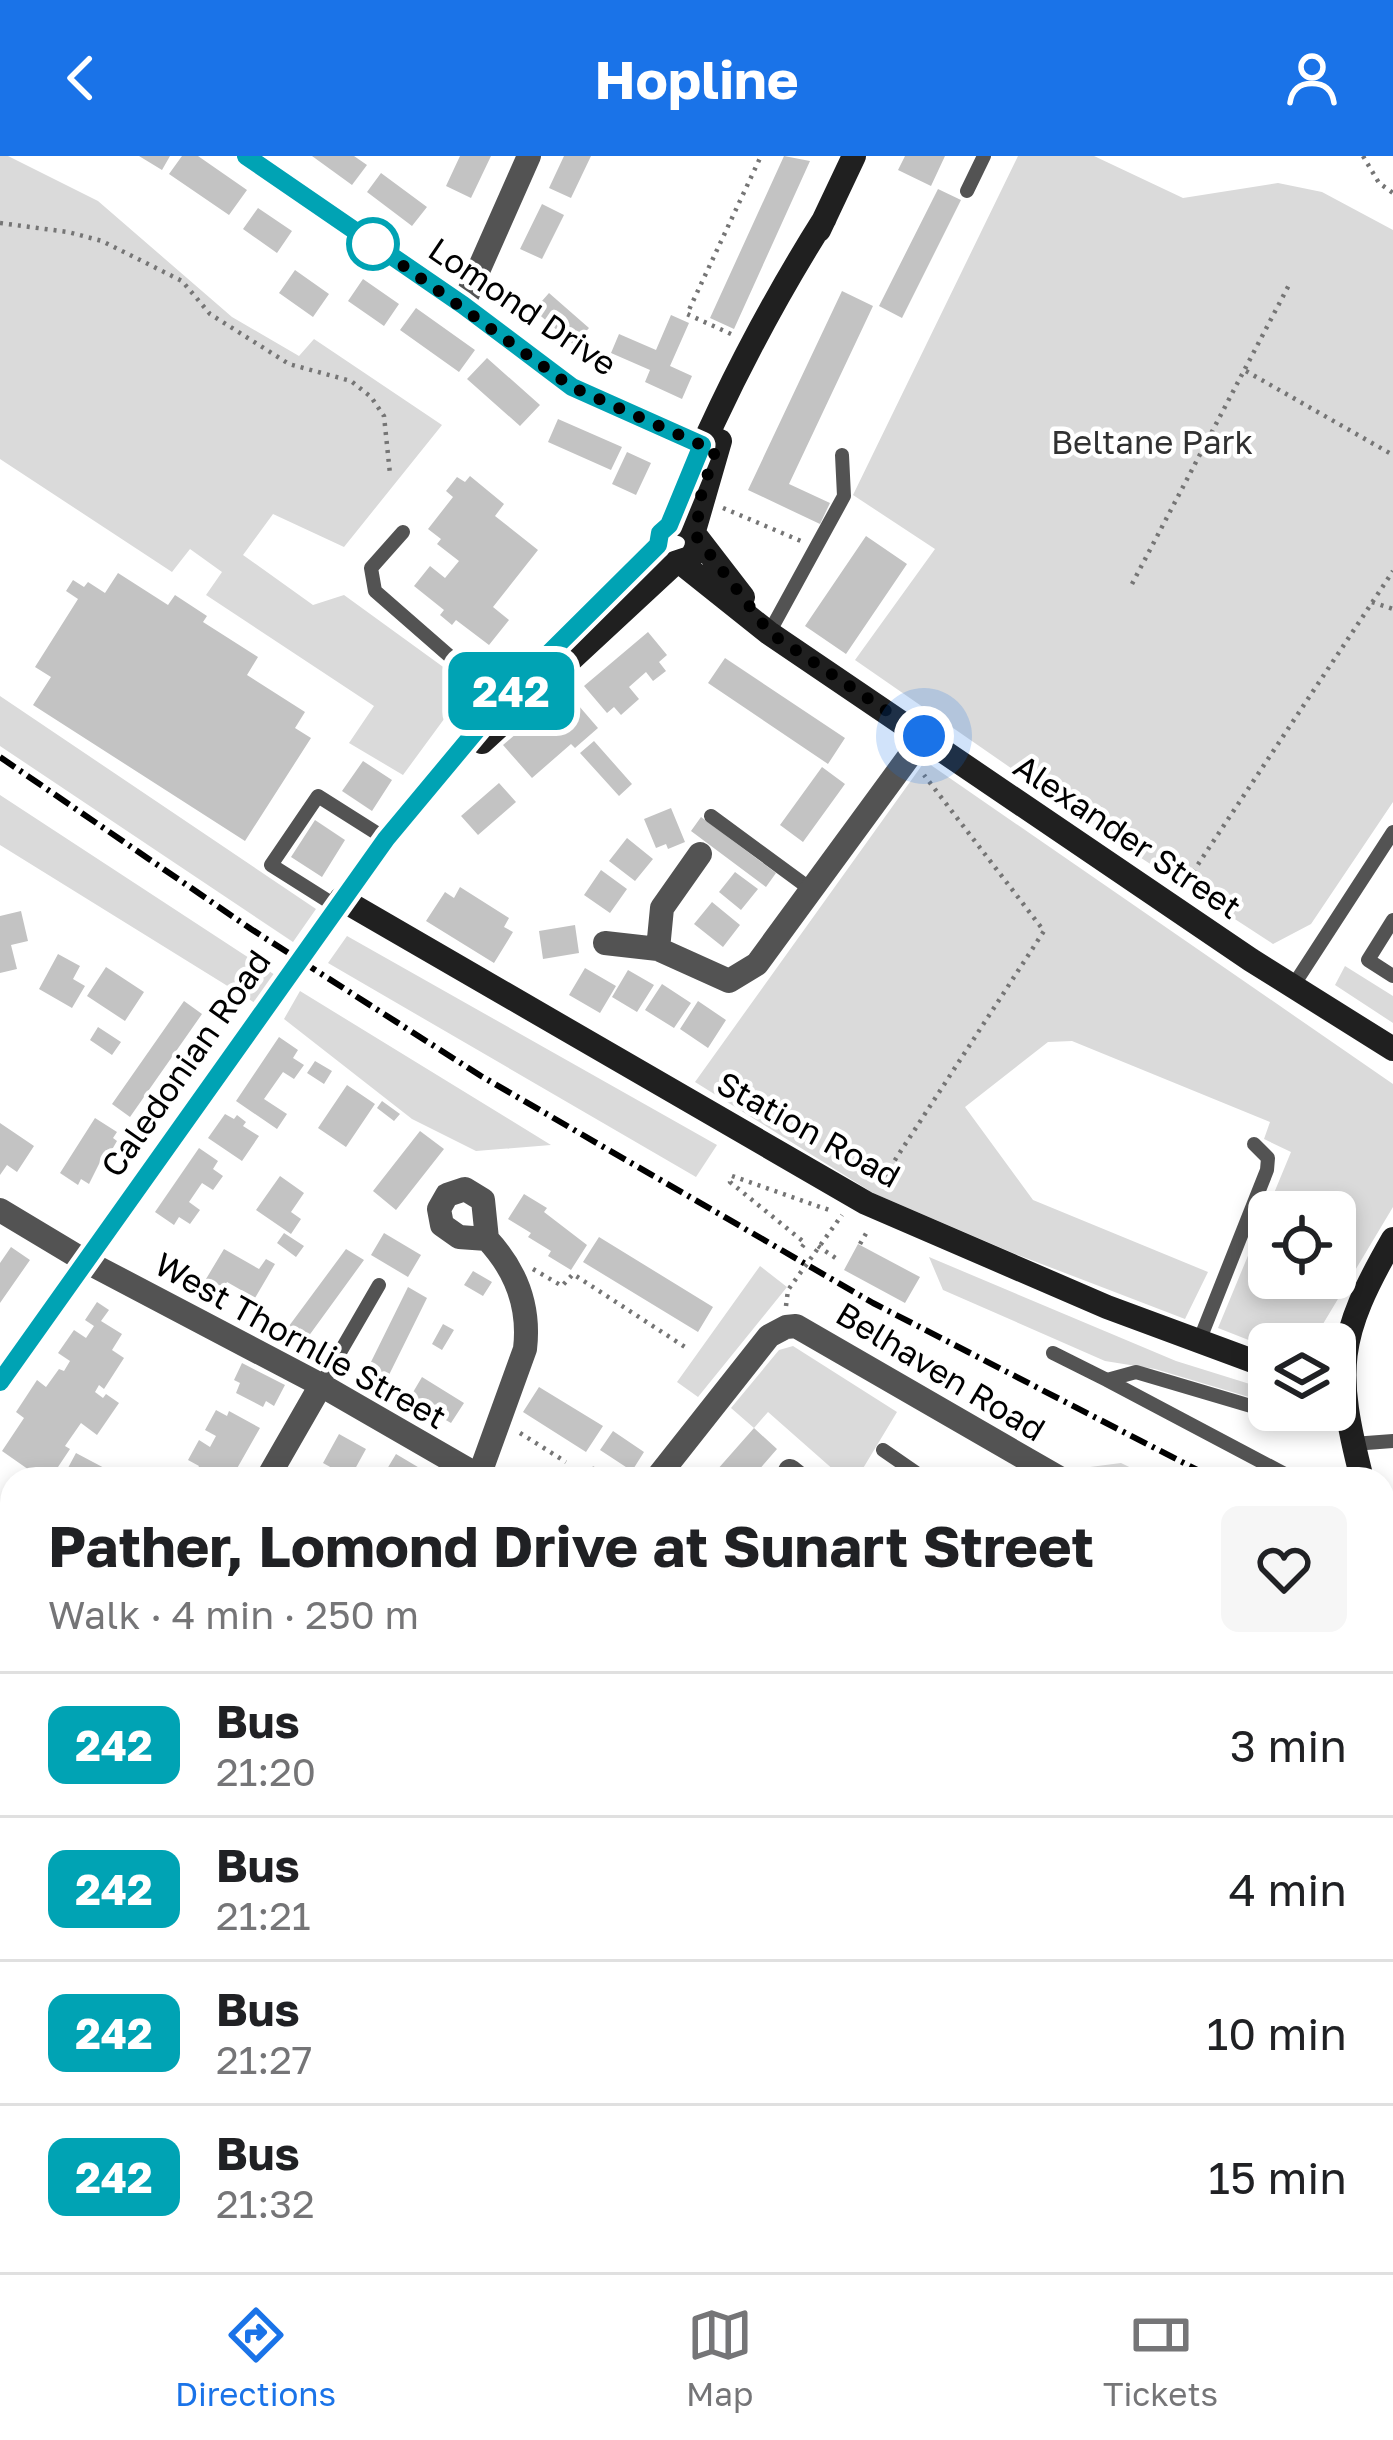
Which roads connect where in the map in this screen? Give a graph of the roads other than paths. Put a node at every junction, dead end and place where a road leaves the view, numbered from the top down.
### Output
1 (246, 156) edge
2 (530, 156) edge
3 (854, 156) edge
4 (984, 156) edge
5 (968, 190) dead end
6 (825, 218) junction
7 (463, 305) junction
8 (708, 448) junction
9 (842, 455) dead end
10 (403, 532) dead end
11 (679, 544) junction
12 (770, 633) junction
13 (501, 701) junction
14 (916, 745) junction
15 (430, 787) junction
16 (711, 817) dead end
17 (386, 839) junction
18 (1391, 839) edge
19 (700, 854) dead end
20 (809, 888) junction
21 (338, 903) junction
22 (1393, 920) edge
23 (605, 943) dead end
24 (658, 949) junction
25 (1393, 976) edge
26 (1293, 986) junction
27 (1393, 1049) edge
28 (1254, 1144) dead end
29 (0, 1210) edge
30 (487, 1239) dead end
31 (1393, 1239) edge
32 (85, 1261) junction
33 (379, 1285) dead end
34 (1352, 1323) edge
35 (1198, 1343) junction
36 (1053, 1353) dead end
37 (1248, 1360) edge
38 (1107, 1380) junction
39 (0, 1382) edge
40 (321, 1385) junction
41 (1248, 1405) edge
42 (1350, 1431) edge
43 (1393, 1441) edge
44 (1353, 1444) junction
45 (883, 1450) dead end
46 (274, 1467) edge
47 (462, 1467) edge
48 (485, 1467) edge
49 (665, 1467) edge
50 (908, 1467) edge
51 (1030, 1467) edge
52 (1271, 1467) edge
53 (1360, 1467) edge

1 - 7 street, Lomond Drive
2 - 7 street
3 - 6 street, Caledonian Road
4 - 5 lane
6 - 8 street, Caledonian Road
6 - 8 street, Caledonian Road
7 - 8 street, Lomond Drive
8 - 11 street, Caledonian Road
8 - 11 street, Caledonian Road
9 - 12 lane
10 - 13 lane
11 - 12 street, Alexander Street
11 - 13 street, Caledonian Road
11 - 15 street, Caledonian Road
12 - 14 street, Alexander Street
13 - 15 street, Caledonian Road
14 - 20 street
14 - 26 street, Alexander Street
15 - 17 street, Caledonian Road
16 - 20 lane
17 - 21 street, Caledonian Road
17 - 21 lane
18 - 26 lane
19 - 24 street
20 - 24 street
21 - 32 street, Caledonian Road
21 - 35 street, Station Road
22 - 25 lane
23 - 24 street
26 - 27 street, Alexander Street
28 - 35 lane
29 - 32 street, West Thornlie Street
30 - 48 street
31 - 34 street
32 - 39 street, Caledonian Road
32 - 40 street, West Thornlie Street
33 - 40 lane
35 - 37 street, Station Road
36 - 38 lane
38 - 41 lane
38 - 52 lane
40 - 46 street
40 - 47 street, West Thornlie Street
42 - 44 street
43 - 44 lane
44 - 53 street
45 - 50 lane
49 - 51 street, Belhaven Road

